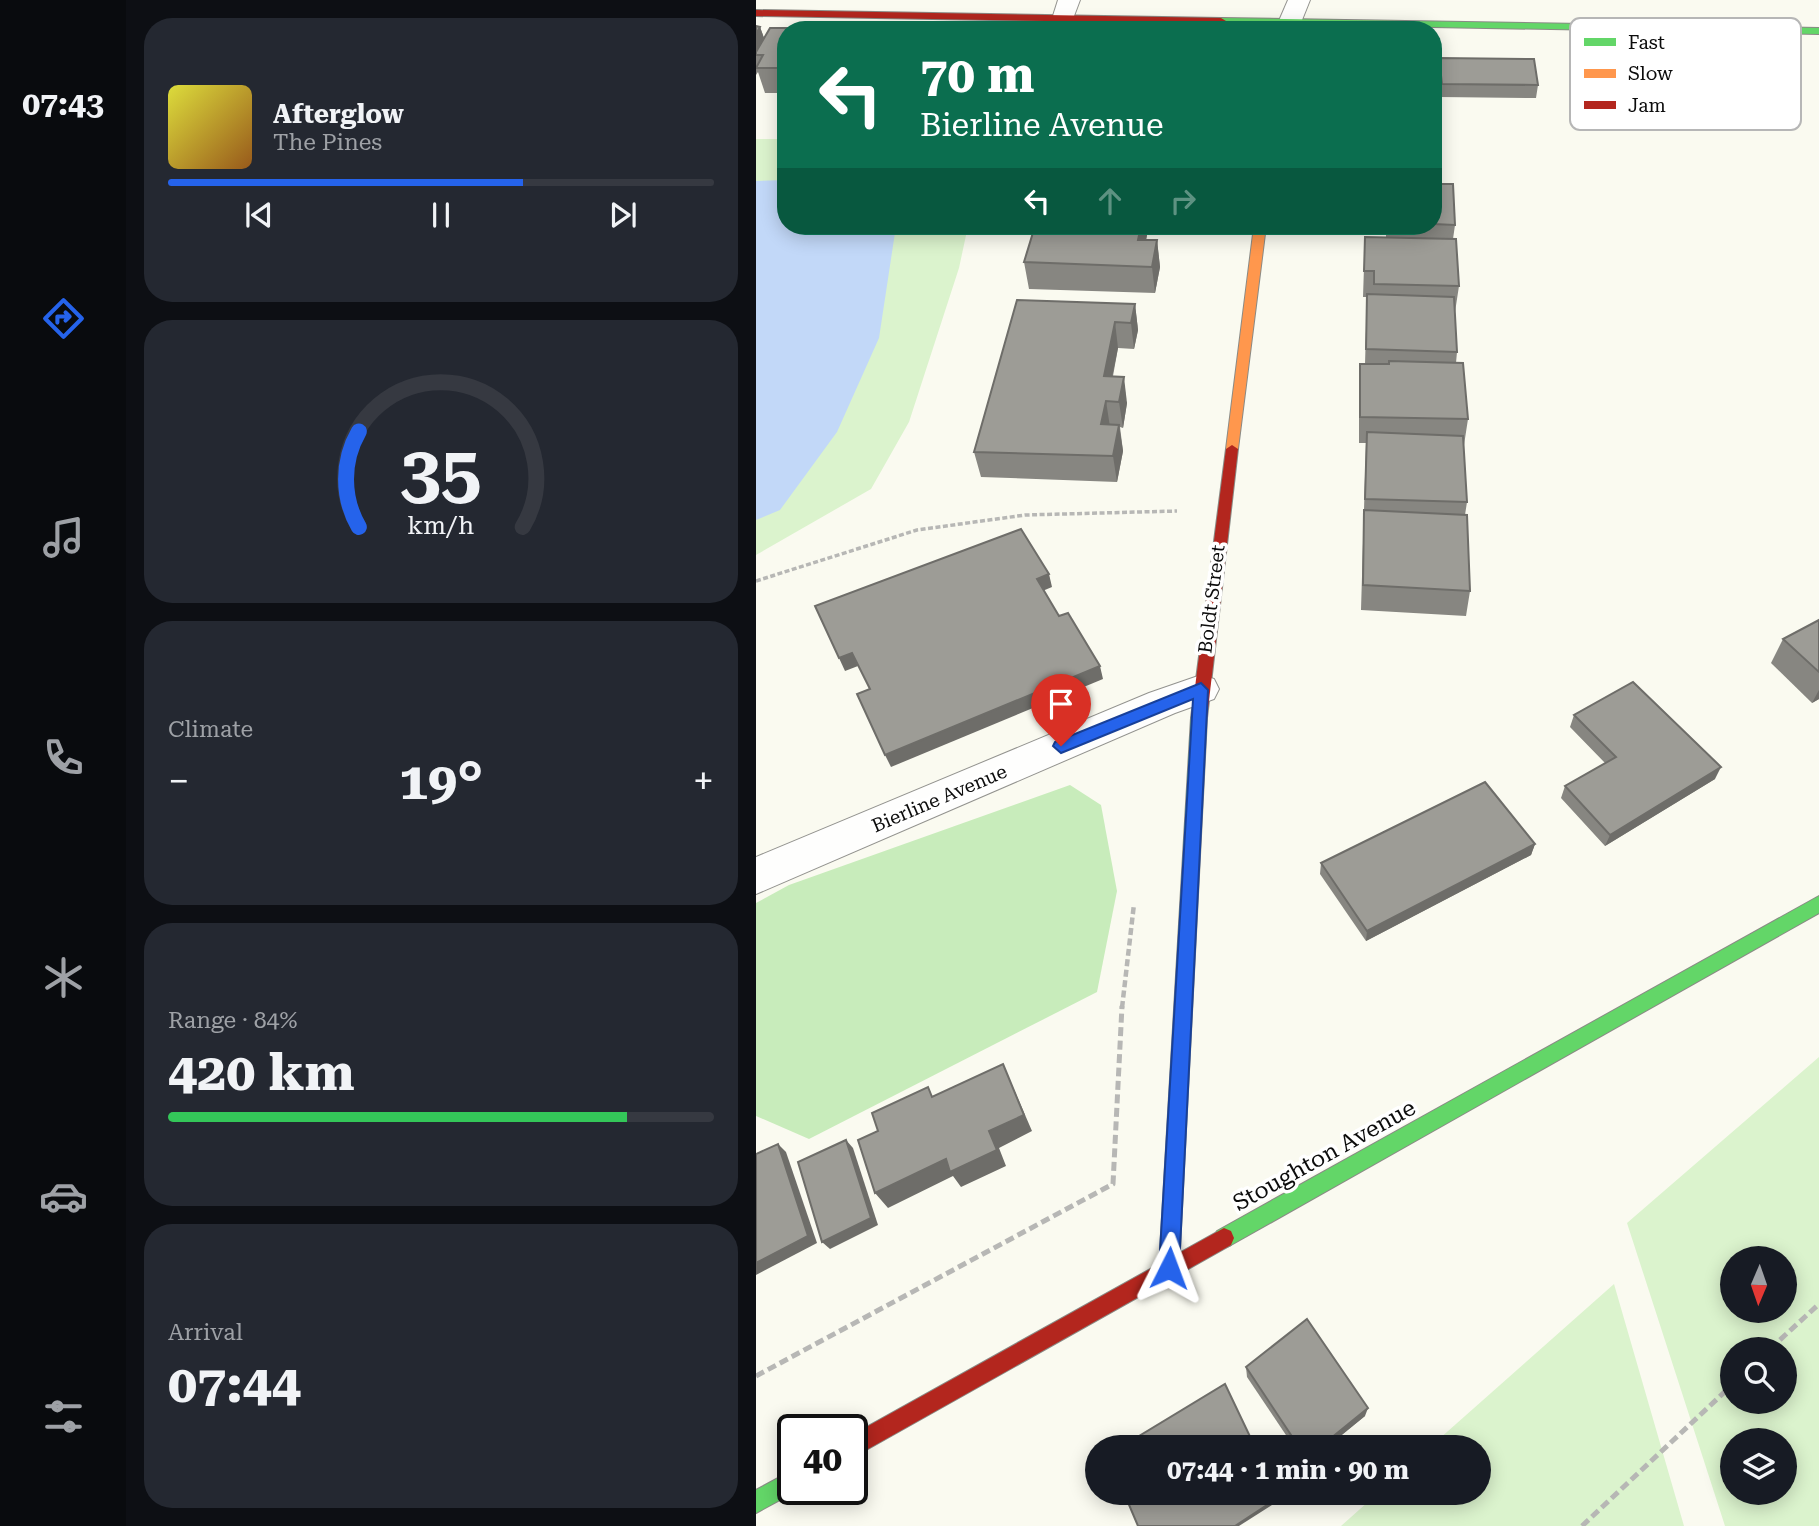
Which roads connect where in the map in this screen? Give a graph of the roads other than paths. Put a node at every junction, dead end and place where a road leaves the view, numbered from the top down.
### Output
1 (1299, 0) edge
2 (1066, 9) edge
3 (756, 13) edge
4 (1213, 21) edge
5 (1289, 21) edge
6 (1442, 28) edge
7 (1570, 29) edge
8 (1801, 31) edge
9 (1819, 31) edge
10 (1259, 235) edge
11 (1201, 690) junction
12 (756, 876) edge
13 (1819, 904) edge
14 (1169, 1268) junction
15 (868, 1438) edge
16 (777, 1490) edge
17 (756, 1502) edge

1 - 5 street
2 - 3 street
2 - 4 street
6 - 7 street
8 - 9 street
10 - 11 street, Boldt Street
11 - 12 street, Bierline Avenue
11 - 14 street, Boldt Street
13 - 14 street, Stoughton Avenue
14 - 15 street, Stoughton Avenue
16 - 17 street

